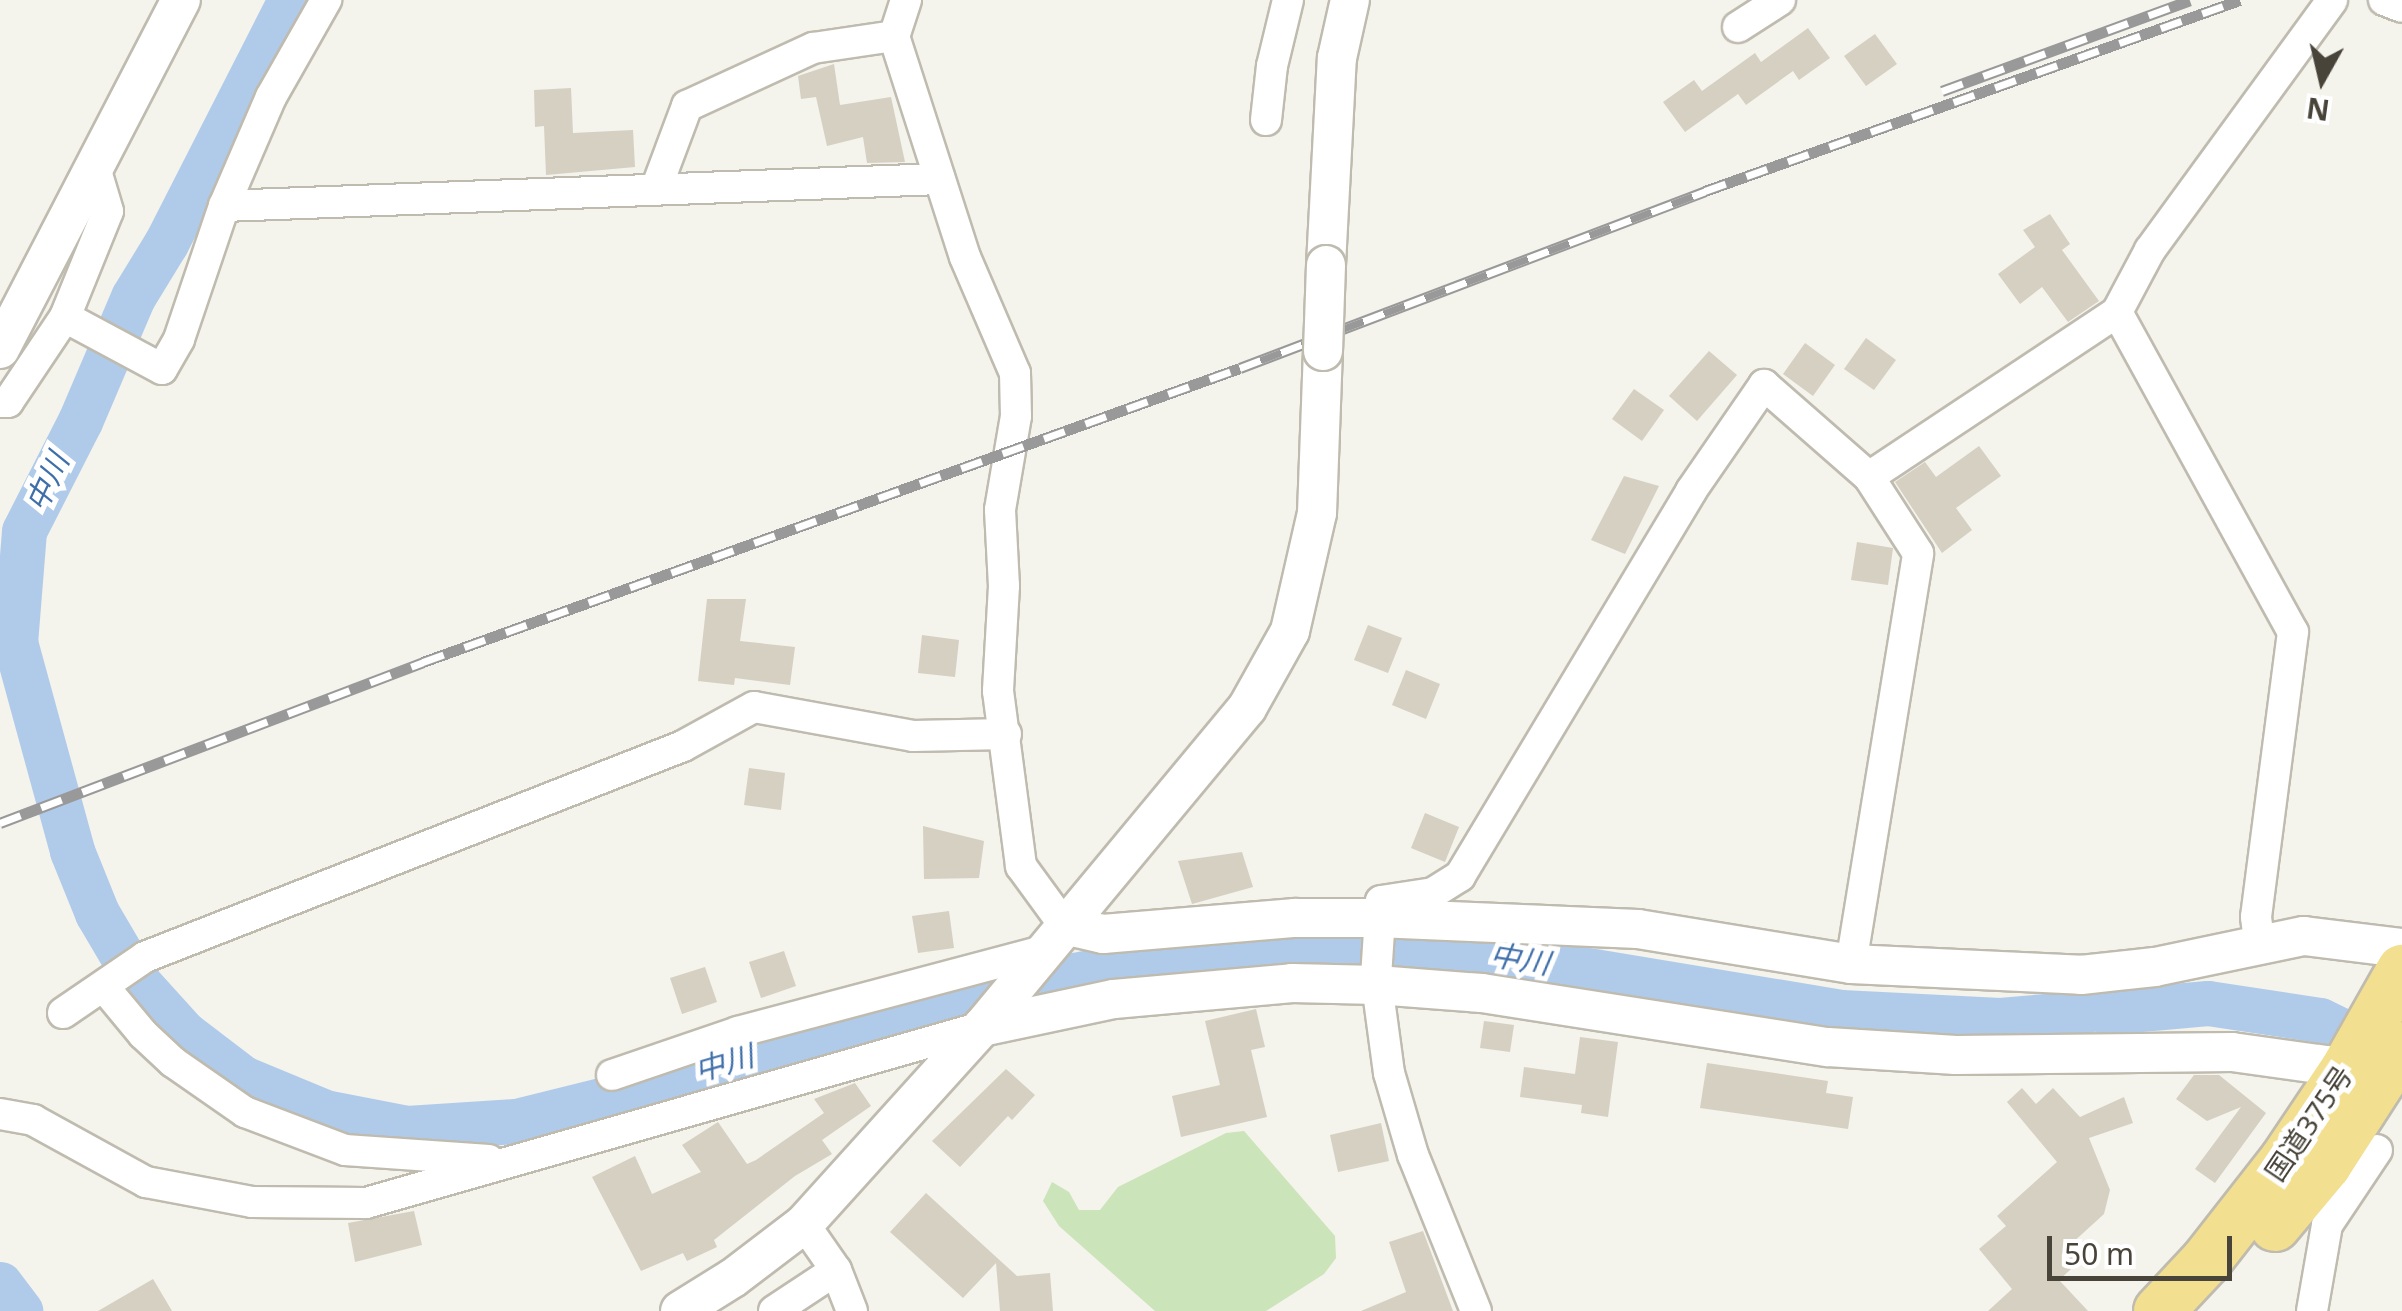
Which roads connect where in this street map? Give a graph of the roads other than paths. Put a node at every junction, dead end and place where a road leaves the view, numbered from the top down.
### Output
1 (180, 0) edge
2 (326, 0) edge
3 (906, 0) edge
4 (1288, 0) edge
5 (1350, 0) edge
6 (1780, 0) edge
7 (2332, 0) edge
8 (2384, 0) edge
9 (2402, 8) edge
10 (1738, 27) dead end
11 (894, 36) junction
12 (1266, 120) dead end
13 (94, 164) junction
14 (939, 179) junction
15 (656, 190) junction
16 (224, 206) junction
17 (2117, 312) junction
18 (70, 322) junction
19 (0, 348) edge
20 (0, 402) edge
21 (1870, 477) junction
22 (1006, 734) junction
23 (1377, 925) junction
24 (1053, 938) junction
25 (2259, 942) junction
26 (2402, 948) edge
27 (1851, 964) junction
28 (2402, 970) edge
29 (1376, 981) junction
30 (108, 984) junction
31 (62, 1013) dead end
32 (982, 1027) junction
33 (2388, 1033) edge
34 (612, 1075) dead end
35 (2353, 1080) junction
36 (0, 1114) edge
37 (2377, 1150) dead end
38 (494, 1166) junction
39 (2339, 1174) junction
40 (804, 1224) junction
41 (836, 1270) junction
42 (680, 1311) edge
43 (774, 1311) edge
44 (852, 1311) edge
45 (1476, 1311) edge
46 (2159, 1311) edge
47 (2203, 1311) edge
48 (2312, 1311) edge

1 - 13 street
2 - 16 street
3 - 11 street
4 - 12 street
5 - 24 street, bridge
6 - 10 street
7 - 17 street
8 - 9 street
11 - 14 street
11 - 15 street
13 - 18 street
13 - 19 street
14 - 15 street
14 - 22 street
15 - 16 street
16 - 18 street
17 - 21 street
17 - 25 street
18 - 20 street
21 - 23 street
21 - 27 street
22 - 24 street
22 - 30 street
23 - 24 street
23 - 27 street
23 - 29 street
24 - 32 street
24 - 34 street
25 - 26 street
25 - 27 street
28 - 33 highway, 国道375号
29 - 32 street
29 - 35 street
29 - 45 street
30 - 31 street
30 - 38 street
32 - 38 street
32 - 40 street
33 - 35 highway, 国道375号
35 - 39 highway, 国道375号
35 - 46 highway, 国道375号
36 - 38 street
37 - 39 street
39 - 47 highway, 国道375号
39 - 48 street
40 - 41 street
40 - 42 street
41 - 43 street
41 - 44 street

